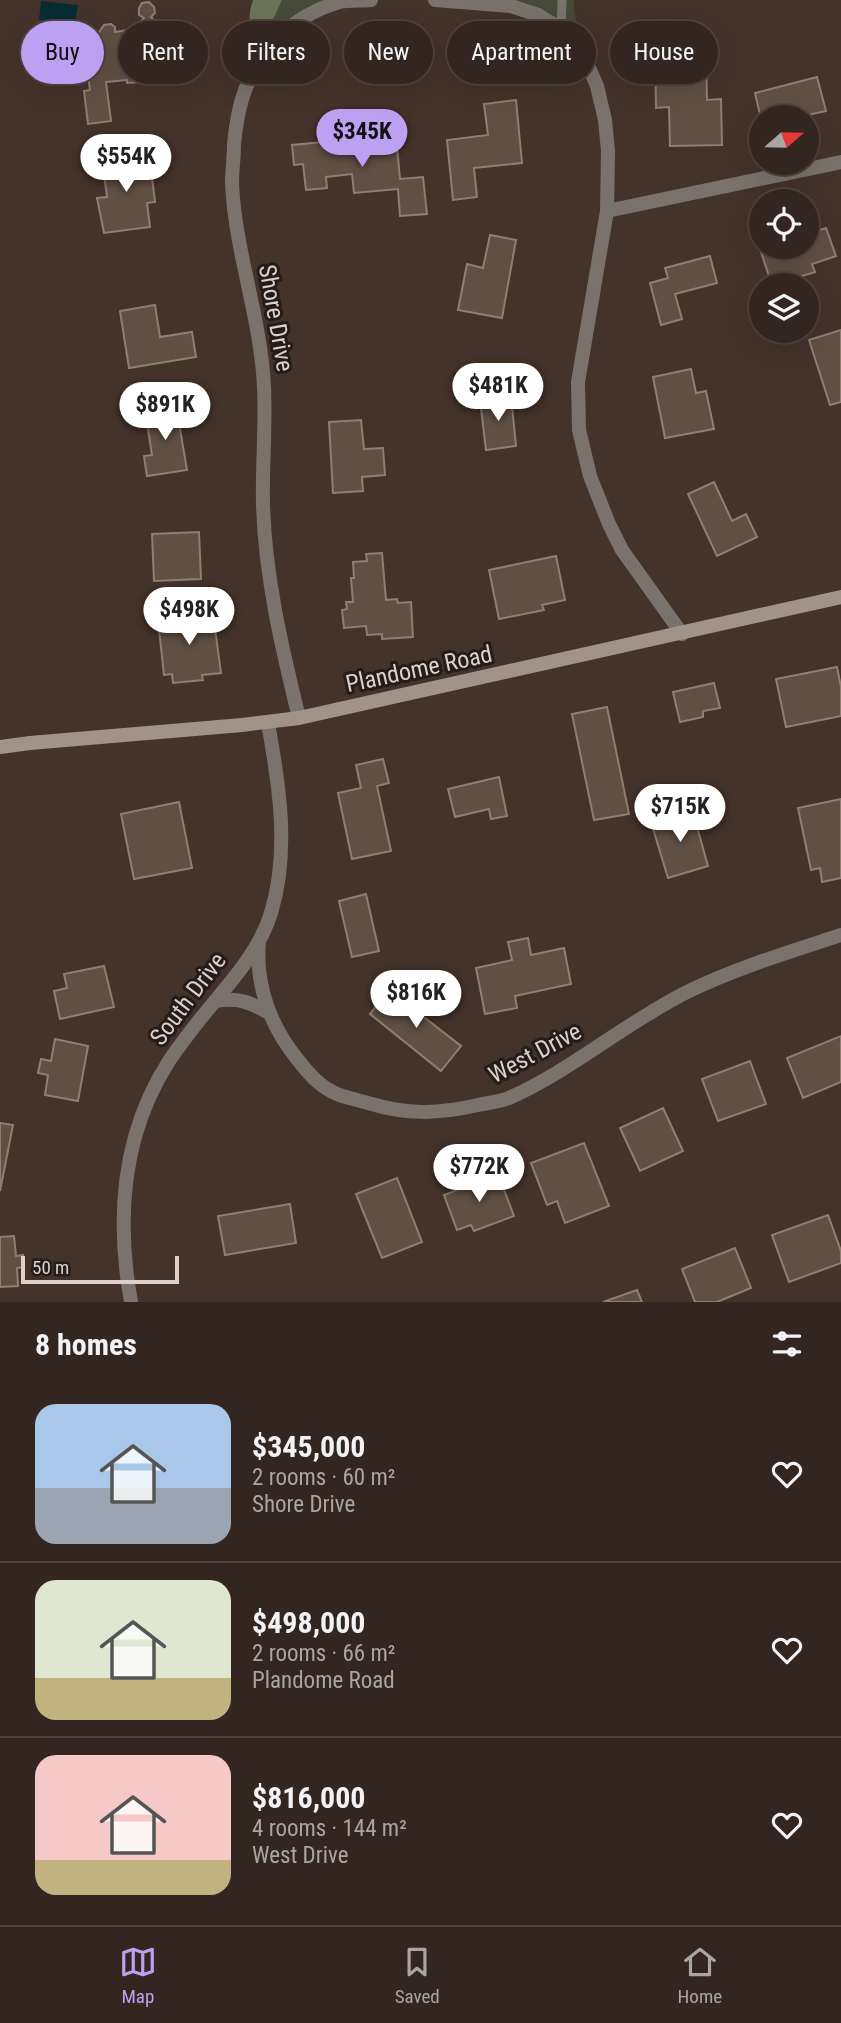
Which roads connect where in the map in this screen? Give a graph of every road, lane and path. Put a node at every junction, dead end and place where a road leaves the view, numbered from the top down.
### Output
1 (371, 0) edge
2 (435, 0) edge
3 (562, 0) edge
4 (548, 21) edge
5 (561, 21) edge
6 (596, 84) edge
7 (841, 163) edge
8 (607, 211) junction
9 (841, 597) edge
10 (681, 634) junction
11 (299, 718) junction
12 (268, 723) junction
13 (0, 747) edge
14 (841, 935) edge
15 (259, 942) junction
16 (215, 1001) junction
17 (269, 1013) junction
18 (131, 1302) edge

1 - 11 street, Shore Drive
2 - 4 street
3 - 5 lane
6 - 8 street
7 - 8 street
8 - 10 street
9 - 10 main road, Plandome Road
10 - 11 main road, Plandome Road
11 - 12 main road, Plandome Road
12 - 13 main road, Plandome Road
12 - 15 street, South Drive
14 - 17 street, West Drive
15 - 16 street, South Drive
15 - 17 street, West Drive
16 - 17 street
16 - 18 street, South Drive

